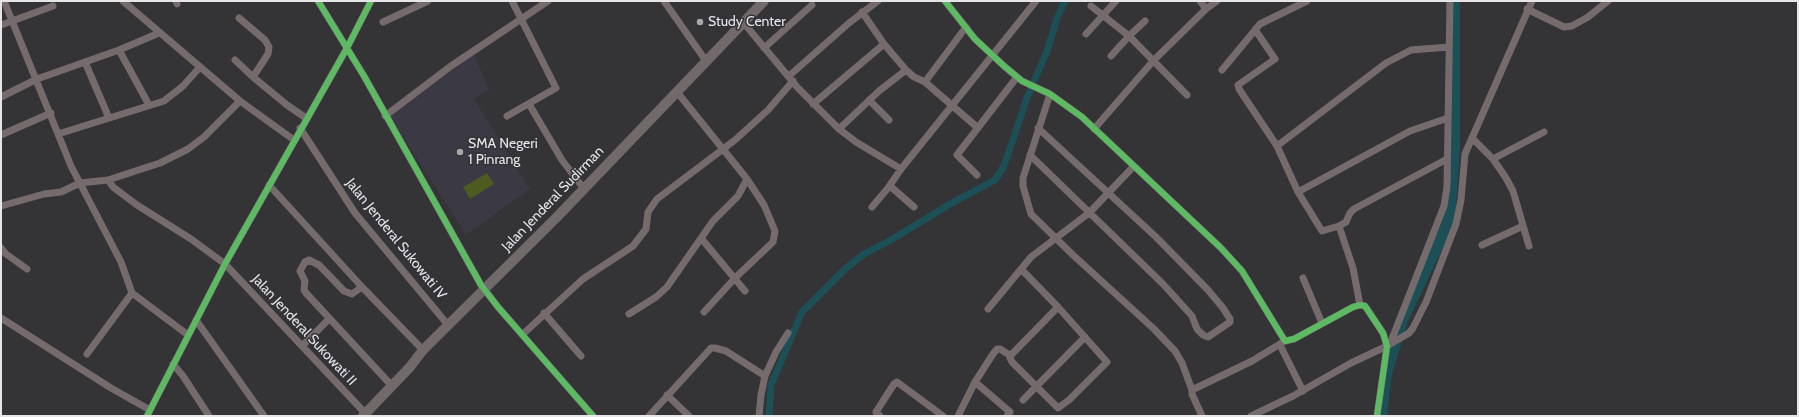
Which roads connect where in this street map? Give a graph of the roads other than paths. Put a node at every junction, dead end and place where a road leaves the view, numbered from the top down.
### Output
1 (4, 1) edge
2 (123, 1) edge
3 (318, 1) edge
4 (371, 1) edge
5 (428, 1) edge
6 (512, 1) edge
7 (548, 1) edge
8 (664, 1) edge
9 (764, 1) edge
10 (878, 1) edge
11 (944, 1) edge
12 (1036, 1) edge
13 (1116, 1) edge
14 (1200, 1) edge
15 (1217, 1) edge
16 (1307, 1) edge
17 (1450, 1) edge
18 (1532, 1) edge
19 (1608, 1) edge
20 (812, 5) dead end
21 (53, 6) dead end
22 (1090, 6) dead end
23 (1206, 9) junction
24 (1528, 9) junction
25 (862, 12) junction
26 (1104, 15) junction
27 (239, 18) dead end
28 (521, 18) junction
29 (12, 21) junction
30 (1145, 21) dead end
31 (383, 22) dead end
32 (743, 22) junction
33 (1, 25) edge
34 (966, 27) junction
35 (1256, 31) junction
36 (159, 33) junction
37 (1086, 34) dead end
38 (1129, 36) junction
39 (884, 44) junction
40 (1449, 47) junction
41 (347, 48) junction
42 (764, 48) junction
43 (120, 50) junction
44 (992, 55) junction
45 (1111, 56) dead end
46 (235, 60) dead end
47 (1154, 60) junction
48 (706, 61) junction
49 (85, 62) junction
50 (200, 67) junction
51 (906, 70) junction
52 (1222, 70) dead end
53 (254, 77) junction
54 (1017, 77) junction
55 (36, 79) junction
56 (791, 79) junction
57 (925, 82) junction
58 (677, 92) junction
59 (1048, 93) junction
60 (1187, 95) dead end
61 (1, 97) edge
62 (868, 100) junction
63 (240, 101) junction
64 (530, 104) junction
65 (813, 104) junction
66 (149, 105) junction
67 (954, 105) junction
68 (51, 113) junction
69 (385, 116) junction
70 (507, 116) dead end
71 (109, 118) junction
72 (306, 118) junction
73 (1448, 118) junction
74 (889, 120) dead end
75 (300, 128) junction
76 (978, 128) junction
77 (1038, 128) junction
78 (839, 129) junction
79 (1094, 129) junction
80 (1544, 132) dead end
81 (58, 134) junction
82 (1, 135) edge
83 (1472, 138) junction
84 (294, 140) junction
85 (1277, 146) junction
86 (723, 148) junction
87 (1030, 155) junction
88 (1447, 159) junction
89 (1493, 160) junction
90 (1134, 166) junction
91 (901, 169) junction
92 (977, 175) dead end
93 (747, 179) junction
94 (108, 180) junction
95 (80, 183) junction
96 (269, 185) junction
97 (890, 186) junction
98 (584, 189) junction
99 (1108, 192) junction
100 (1298, 192) junction
101 (1, 206) edge
102 (872, 207) dead end
103 (914, 207) dead end
104 (1089, 213) junction
105 (1340, 226) junction
106 (1523, 226) junction
107 (701, 238) junction
108 (1055, 239) junction
109 (1482, 245) dead end
110 (1529, 246) dead end
111 (1, 248) edge
112 (225, 264) junction
113 (27, 269) dead end
114 (1021, 269) junction
115 (735, 278) junction
116 (1303, 278) dead end
117 (362, 287) junction
118 (485, 290) junction
119 (744, 291) dead end
120 (132, 293) junction
121 (1360, 305) junction
122 (1058, 307) junction
123 (988, 309) dead end
124 (704, 312) dead end
125 (544, 313) junction
126 (629, 314) dead end
127 (1, 318) edge
128 (329, 319) junction
129 (196, 320) junction
130 (1322, 323) junction
131 (448, 325) junction
132 (788, 333) dead end
133 (523, 334) junction
134 (188, 335) junction
135 (1085, 337) junction
136 (1282, 343) junction
137 (1390, 344) junction
138 (302, 346) junction
139 (423, 350) junction
140 (87, 354) dead end
141 (581, 356) dead end
142 (1011, 356) junction
143 (173, 364) junction
144 (765, 376) junction
145 (975, 382) junction
146 (1036, 385) junction
147 (392, 386) junction
148 (1192, 390) junction
149 (1303, 391) junction
150 (668, 395) junction
151 (1023, 400) dead end
152 (148, 413) edge
153 (364, 415) edge
154 (1011, 415) edge
155 (209, 416) edge
156 (264, 416) edge
157 (593, 416) edge
158 (649, 416) edge
159 (689, 416) edge
160 (759, 416) edge
161 (880, 416) edge
162 (943, 416) edge
163 (958, 416) edge
164 (1202, 416) edge
165 (1251, 416) edge
166 (1377, 416) edge

1 - 29 street
2 - 36 street
3 - 41 street
4 - 41 street
5 - 31 street
6 - 28 street
7 - 28 street
8 - 48 street
9 - 32 highway, Jalan Jenderal Sudirman
10 - 25 street
11 - 34 street
12 - 44 street
13 - 26 street
14 - 23 street
15 - 23 street
16 - 35 street
17 - 40 street
18 - 24 street
19 - 24 street
20 - 42 street
21 - 29 street
22 - 26 street
23 - 47 street
24 - 83 street
25 - 39 street
25 - 56 street
26 - 37 street
26 - 38 street
27 - 53 street
28 - 64 street
28 - 69 street
29 - 33 street
29 - 55 street
30 - 38 street
32 - 42 street
32 - 48 highway, Jalan Jenderal Sudirman
34 - 44 street
34 - 57 street
35 - 52 street
35 - 85 street
36 - 43 street
36 - 50 street
38 - 45 street
38 - 47 street
39 - 51 street
39 - 65 street
40 - 73 street
40 - 85 street
41 - 69 street
41 - 72 street
42 - 56 street
43 - 49 street
43 - 66 street
44 - 54 street
44 - 67 street
46 - 53 street
47 - 60 street
47 - 79 street
48 - 58 highway, Jalan Jenderal Sudirman
49 - 55 street
49 - 71 street
50 - 63 street
50 - 66 street
51 - 57 street
51 - 62 street
53 - 72 street
54 - 59 street
54 - 76 street
55 - 61 street
55 - 68 street
56 - 65 street
56 - 86 street
57 - 67 street
58 - 86 street
58 - 98 highway, Jalan Jenderal Sudirman
59 - 77 street
59 - 79 street
62 - 74 street
62 - 78 street
63 - 84 street
63 - 94 street
64 - 70 street
64 - 98 street
65 - 78 street
66 - 71 street
67 - 76 street
67 - 91 street
68 - 81 street
68 - 82 street
69 - 118 street
71 - 81 street
72 - 75 street
73 - 88 street
73 - 100 street
75 - 84 street
75 - 131 street, Jalan Jenderal Sukowati IV
76 - 92 street
77 - 87 street
77 - 99 street
78 - 91 street
79 - 90 street
80 - 89 street
81 - 95 street
83 - 89 street
83 - 137 street
84 - 96 street
85 - 100 street
86 - 93 street
86 - 125 street
87 - 104 street
87 - 108 street
88 - 105 street
88 - 137 street
89 - 106 street
90 - 99 street
90 - 136 street
91 - 97 street
93 - 107 street
93 - 115 street
94 - 95 street
94 - 112 street, Jalan Jenderal Sukowati II
95 - 101 street
95 - 120 street
96 - 112 street
96 - 117 street
97 - 102 street
97 - 103 street
98 - 118 highway, Jalan Jenderal Sudirman
99 - 104 street
99 - 104 street
100 - 105 street
104 - 108 street
105 - 121 street
106 - 109 street
106 - 110 street
107 - 115 street
107 - 126 street
108 - 114 street
108 - 148 street
111 - 113 street
112 - 129 street
112 - 138 street, Jalan Jenderal Sukowati II
114 - 122 street
114 - 123 street
115 - 119 street
115 - 124 street
116 - 130 street
117 - 128 street
117 - 139 street
118 - 131 highway, Jalan Jenderal Sudirman
118 - 133 street
120 - 134 street
120 - 140 street
121 - 130 street
121 - 137 street
122 - 135 street
122 - 142 street
125 - 133 street
125 - 141 street
127 - 152 street
128 - 138 street
128 - 147 street
129 - 134 street
129 - 156 street
130 - 136 street
131 - 139 highway, Jalan Jenderal Sudirman
132 - 144 street
133 - 157 street
134 - 143 street
135 - 146 street
135 - 146 street
136 - 148 street
136 - 149 street
137 - 149 street
137 - 166 street
138 - 153 street, Jalan Jenderal Sukowati II
139 - 147 highway, Jalan Jenderal Sudirman
142 - 145 street
142 - 146 street
143 - 152 street
143 - 155 street
144 - 150 street
144 - 160 street
145 - 154 street
145 - 163 street
146 - 151 street
147 - 153 highway, Jalan Jenderal Sudirman
148 - 164 street
149 - 165 street
150 - 158 street
150 - 159 street
161 - 162 street

